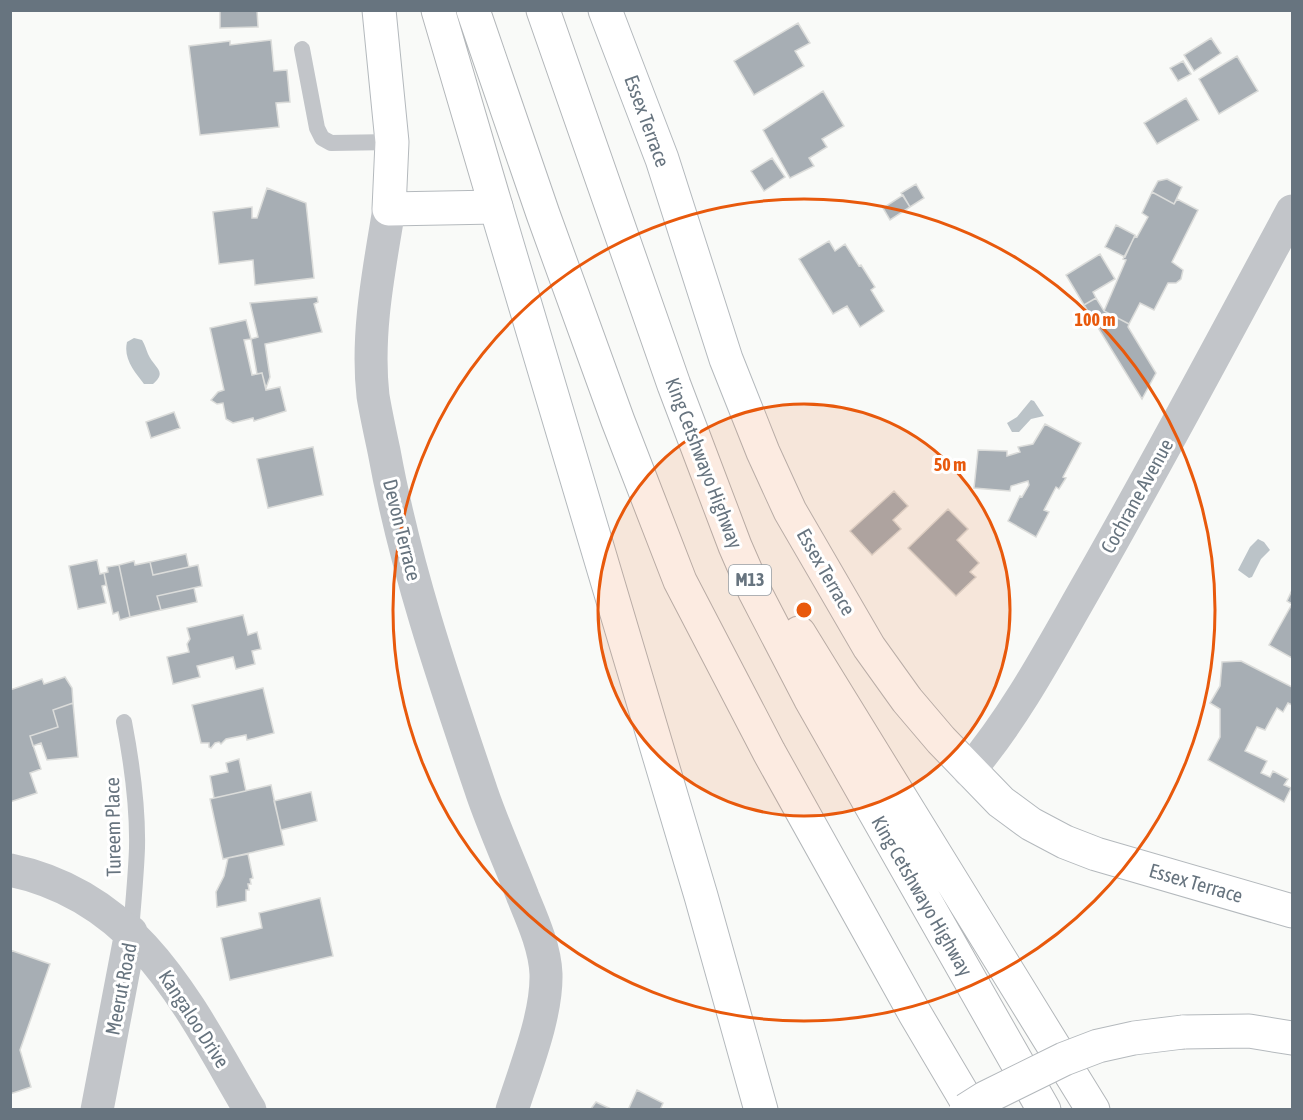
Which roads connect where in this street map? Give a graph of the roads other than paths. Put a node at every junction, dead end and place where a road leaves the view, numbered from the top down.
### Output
1 (379, 10) edge
2 (438, 10) edge
3 (473, 10) edge
4 (543, 10) edge
5 (605, 10) edge
6 (302, 49) dead end
7 (392, 142) junction
8 (496, 207) junction
9 (389, 209) junction
10 (1293, 212) edge
11 (717, 498) junction
12 (124, 722) dead end
13 (969, 771) junction
14 (10, 870) edge
15 (1293, 911) edge
16 (131, 932) junction
17 (1293, 1038) edge
18 (752, 1077) junction
19 (97, 1110) edge
20 (250, 1110) edge
21 (512, 1110) edge
22 (760, 1110) edge
23 (778, 1110) edge
24 (966, 1110) edge
25 (972, 1110) edge
26 (1044, 1110) edge
27 (1094, 1110) edge

1 - 7 main road, Devon Terrace
2 - 8 main road
3 - 25 main road
4 - 11 main road, King Cetshwayo Highway / M13
5 - 13 main road, Essex Terrace
6 - 7 lane
7 - 9 main road, Devon Terrace
8 - 9 main road
8 - 18 main road
9 - 21 street, Devon Terrace
10 - 13 street, Cochrane Avenue
11 - 26 main road, King Cetshwayo Highway / M13
11 - 27 main road
12 - 16 lane, Tureem Place
13 - 15 main road, Essex Terrace
14 - 16 street, Meerut Road
16 - 19 street, Meerut Road
16 - 20 street, Kangaloo Drive
17 - 24 main road, bridge
18 - 22 main road
18 - 23 main road

